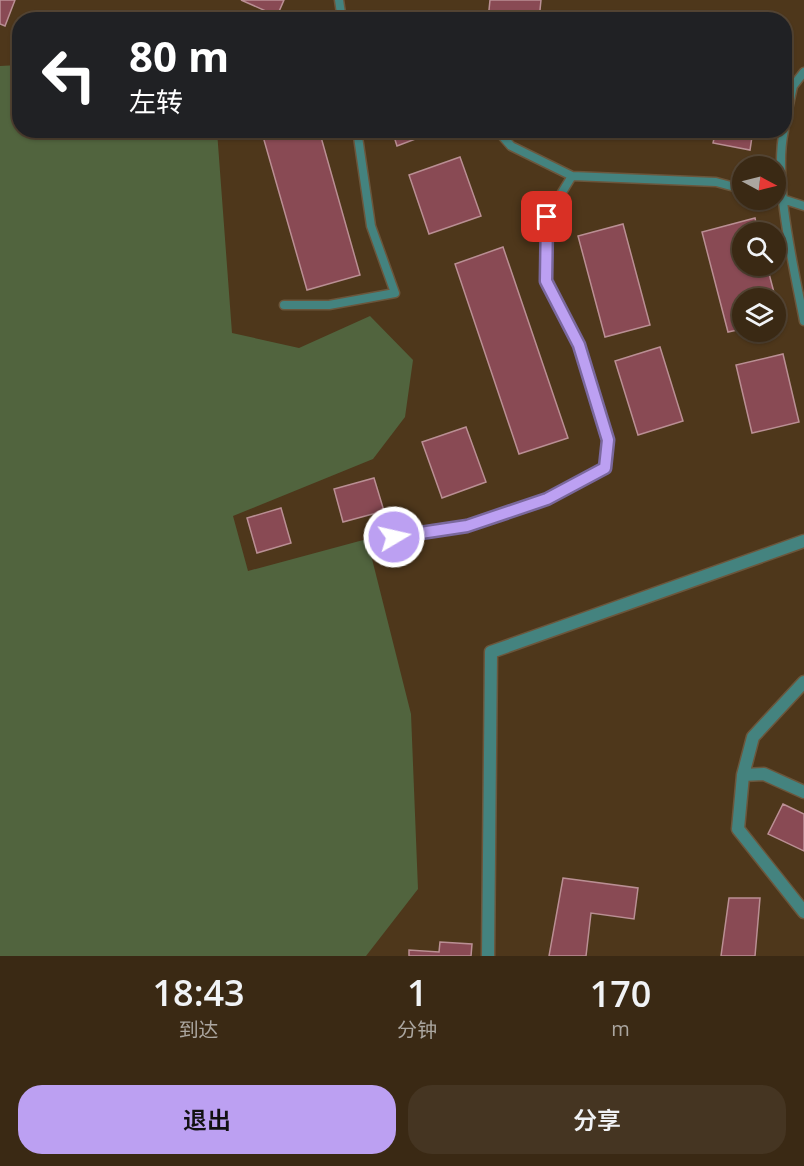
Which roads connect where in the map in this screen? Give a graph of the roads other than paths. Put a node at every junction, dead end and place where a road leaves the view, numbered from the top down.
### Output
1 (804, 72) edge
2 (792, 95) edge
3 (358, 138) edge
4 (504, 138) edge
5 (782, 138) edge
6 (780, 156) edge
7 (572, 176) junction
8 (732, 187) edge
9 (786, 200) edge
10 (804, 206) edge
11 (781, 210) edge
12 (284, 305) dead end
13 (804, 321) edge
14 (394, 537) dead end
15 (804, 541) edge
16 (804, 682) edge
17 (743, 775) junction
18 (804, 792) edge
19 (804, 912) edge
20 (488, 956) edge

1 - 2 lane
3 - 12 lane
4 - 7 lane
5 - 6 lane
7 - 8 lane
7 - 14 lane
9 - 10 lane
11 - 13 lane
15 - 20 street
16 - 17 street
17 - 18 street
17 - 19 street

